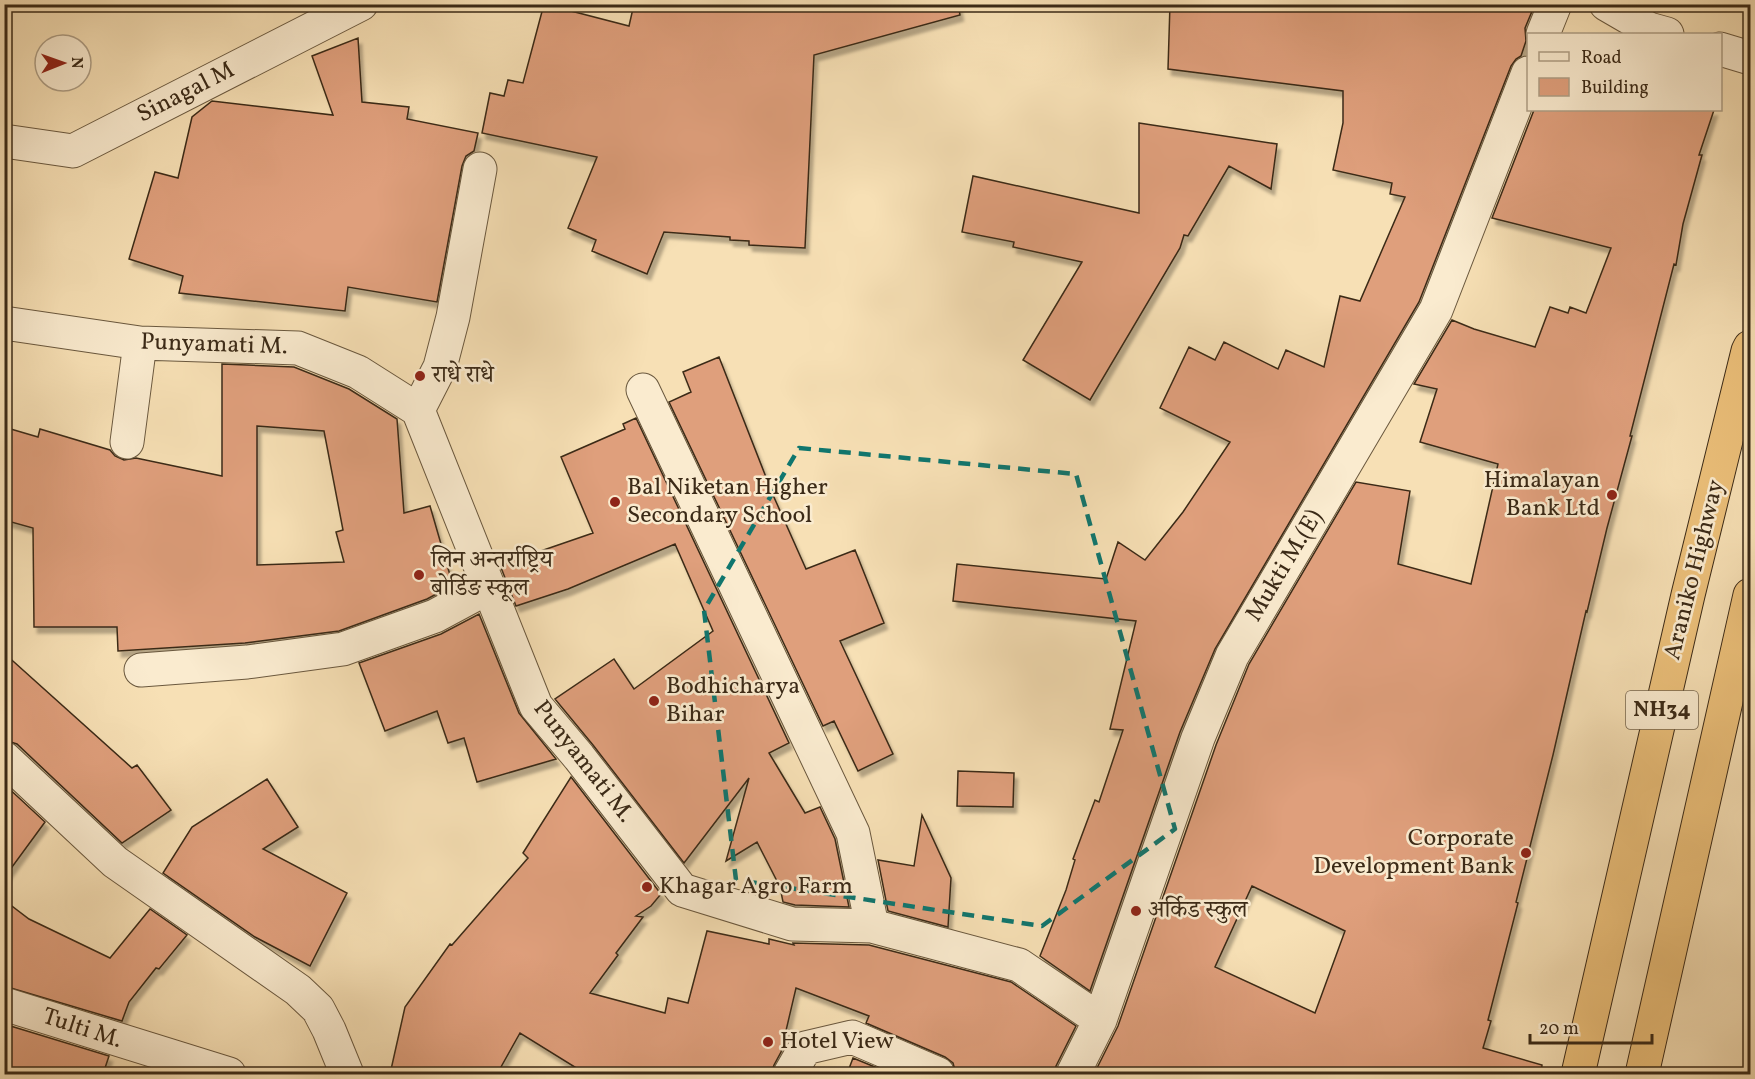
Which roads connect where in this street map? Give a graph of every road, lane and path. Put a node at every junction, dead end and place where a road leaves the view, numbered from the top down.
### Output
1 (361, 4) edge
2 (1555, 4) edge
3 (1606, 4) edge
4 (1543, 33) edge
5 (1663, 33) edge
6 (1722, 51) edge
7 (1750, 58) edge
8 (1527, 76) edge
9 (4, 141) edge
10 (480, 170) dead end
11 (4, 323) edge
12 (140, 343) junction
13 (1750, 347) edge
14 (643, 390) dead end
15 (418, 410) junction
16 (127, 442) dead end
17 (489, 586) junction
18 (1749, 604) edge
19 (141, 670) dead end
20 (4, 758) edge
21 (872, 926) junction
22 (4, 1004) edge
23 (1100, 1020) junction
24 (229, 1074) edge
25 (347, 1074) edge
26 (790, 1074) edge
27 (938, 1074) edge
28 (1073, 1074) edge
29 (1578, 1074) edge
30 (1642, 1074) edge

1 - 9 street, Sinagal M
2 - 4 street
3 - 5 street
6 - 7 street
8 - 23 street, Mukti M.(E)
10 - 15 street
11 - 12 street, Punyamati M.
12 - 15 street, Punyamati M.
12 - 16 street
13 - 29 highway, Araniko Highway / NH34
14 - 21 street
15 - 17 street, Punyamati M.
17 - 19 street
17 - 21 street, Punyamati M.
18 - 30 highway, NH34
20 - 25 street
21 - 23 street, Punyamati M.
22 - 24 street, Tulti M.
23 - 28 street, Mukti M.(E)
26 - 27 street

